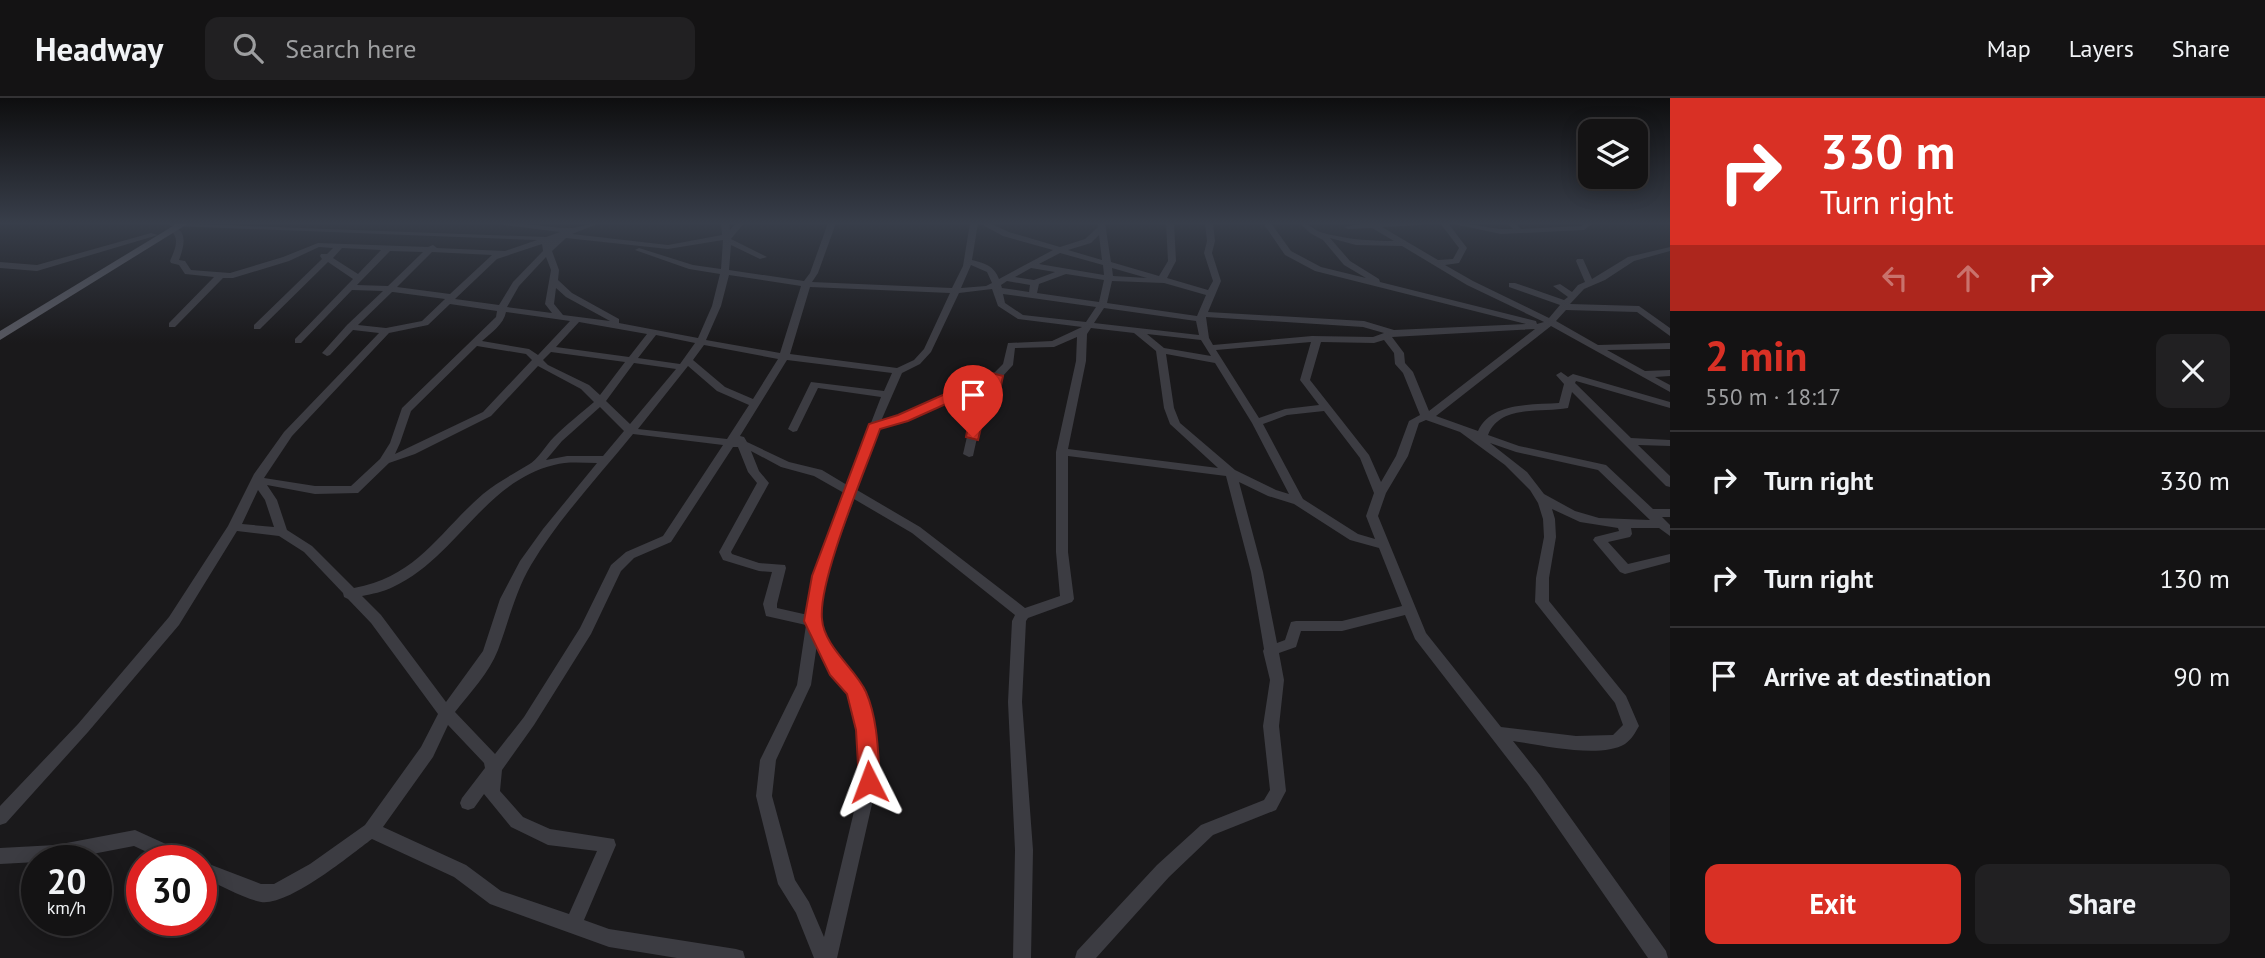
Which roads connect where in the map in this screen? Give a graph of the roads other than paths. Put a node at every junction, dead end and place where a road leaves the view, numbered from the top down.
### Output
1 (54, 263) edge
2 (111, 263) edge
3 (115, 263) edge
4 (182, 263) edge
5 (274, 263) edge
6 (325, 263) edge
7 (335, 263) edge
8 (373, 263) edge
9 (418, 263) edge
10 (487, 263) edge
11 (537, 263) edge
12 (552, 263) edge
13 (676, 263) edge
14 (725, 263) edge
15 (818, 263) edge
16 (968, 263) edge
17 (973, 263) edge
18 (1032, 263) edge
19 (1100, 263) edge
20 (1171, 263) edge
21 (1211, 263) edge
22 (1306, 263) edge
23 (1347, 263) edge
24 (1436, 263) edge
25 (1581, 263) edge
26 (1625, 263) edge
27 (0, 265) edge
28 (1028, 265) junction
29 (1109, 266) junction
30 (1065, 271) junction
31 (724, 273) junction
32 (219, 277) junction
33 (358, 278) junction
34 (1109, 278) junction
35 (1161, 281) junction
36 (555, 282) junction
37 (1589, 282) junction
38 (1035, 283) junction
39 (806, 284) junction
40 (999, 284) junction
41 (1512, 285) dead end
42 (1557, 286) dead end
43 (350, 287) junction
44 (1387, 287) junction
45 (393, 289) junction
46 (956, 291) junction
47 (1211, 294) junction
48 (1032, 296) junction
49 (1573, 296) junction
50 (450, 299) junction
51 (1565, 305) junction
52 (1101, 306) junction
53 (500, 307) junction
54 (1138, 311) junction
55 (1202, 316) junction
56 (560, 318) junction
57 (576, 320) junction
58 (1548, 324) junction
59 (172, 325) dead end
60 (624, 326) junction
61 (257, 327) dead end
62 (350, 327) junction
63 (1085, 328) junction
64 (386, 331) junction
65 (654, 331) junction
66 (1138, 332) junction
67 (0, 333) edge
68 (1670, 333) edge
69 (1390, 335) junction
70 (1317, 339) junction
71 (298, 341) dead end
72 (702, 341) junction
73 (474, 343) junction
74 (1207, 343) junction
75 (1670, 346) edge
76 (1599, 347) junction
77 (550, 349) junction
78 (1161, 350) junction
79 (327, 353) dead end
80 (784, 356) junction
81 (1215, 360) junction
82 (538, 361) junction
83 (634, 361) junction
84 (828, 362) junction
85 (685, 364) junction
86 (898, 371) junction
87 (1670, 373) edge
88 (1643, 374) junction
89 (997, 376) junction
90 (1564, 380) junction
91 (816, 384) junction
92 (1670, 389) edge
93 (887, 395) junction
94 (600, 402) junction
95 (755, 404) junction
96 (1670, 405) edge
97 (1326, 408) junction
98 (1431, 414) junction
99 (1257, 423) junction
100 (874, 427) junction
101 (793, 429) dead end
102 (631, 431) junction
103 (1465, 432) junction
104 (1481, 438) junction
105 (736, 439) junction
106 (1628, 441) junction
107 (1670, 443) edge
108 (1062, 452) junction
109 (969, 454) dead end
110 (608, 460) junction
111 (384, 461) junction
112 (530, 471) junction
113 (1231, 473) junction
114 (257, 480) junction
115 (1670, 483) edge
116 (851, 490) junction
117 (1535, 491) junction
118 (1380, 493) junction
119 (1298, 501) junction
120 (1648, 513) junction
121 (1670, 513) edge
122 (234, 527) junction
123 (1624, 527) junction
124 (1665, 528) edge
125 (282, 532) junction
126 (1383, 545) junction
127 (1670, 558) edge
128 (349, 594) junction
129 (1409, 609) junction
130 (1023, 614) junction
131 (813, 621) junction
132 (1270, 652) junction
133 (446, 713) junction
134 (1499, 733) junction
135 (494, 771) junction
136 (468, 803) dead end
137 (0, 818) edge
138 (370, 830) junction
139 (150, 845) edge
140 (0, 856) edge
141 (217, 876) edge
142 (573, 925) junction
143 (678, 952) edge
144 (736, 958) edge
145 (825, 958) edge
146 (1022, 958) edge
147 (1084, 958) edge
148 (1658, 958) edge

1 - 27 street
2 - 67 main road
3 - 67 main road
4 - 32 street
5 - 32 street
6 - 61 street
7 - 33 street
8 - 33 street
9 - 45 street
10 - 50 street
11 - 53 street
12 - 36 street
13 - 31 street
14 - 31 street
15 - 39 street
16 - 46 street
17 - 40 street
18 - 28 street
19 - 29 street
20 - 35 street
21 - 47 street
22 - 44 street
23 - 44 street
24 - 58 street
25 - 37 street
26 - 37 street
28 - 30 street
28 - 40 street
29 - 34 street
29 - 35 street
30 - 34 street
30 - 38 street
31 - 39 street
31 - 72 street
32 - 59 street
33 - 43 street
34 - 35 street
34 - 52 street
35 - 47 street
36 - 56 street
36 - 60 street
37 - 49 street
38 - 40 street
38 - 48 street
39 - 46 street
39 - 80 street
40 - 46 street
40 - 48 street
40 - 63 street
41 - 51 street
42 - 49 street
43 - 45 street
43 - 71 street
44 - 58 street
45 - 50 street
45 - 62 street
46 - 86 street
47 - 55 street
48 - 52 street
49 - 51 street
50 - 53 street
50 - 64 street
51 - 58 street
51 - 68 street
52 - 54 street
52 - 63 street
53 - 56 street
53 - 73 street
54 - 55 street
54 - 66 street
55 - 69 street
55 - 74 street
56 - 57 street
57 - 60 street
57 - 77 street
58 - 69 street
58 - 76 street
58 - 98 street
60 - 65 street
62 - 64 street
62 - 79 street
63 - 66 street
63 - 89 street
63 - 108 street
64 - 114 street
65 - 72 street
65 - 83 street
66 - 74 street
66 - 78 street
69 - 70 street
69 - 98 street
70 - 74 street
70 - 97 street
72 - 80 street
72 - 85 street
73 - 82 street
73 - 111 street
74 - 81 street
75 - 76 street
76 - 88 street
77 - 82 street
77 - 83 street
78 - 81 street
78 - 113 street
80 - 84 street
80 - 95 street
81 - 99 street
82 - 94 street
82 - 111 street
83 - 85 street
83 - 94 street
84 - 86 street
84 - 91 street
85 - 95 street
85 - 102 street
86 - 93 street
87 - 88 street
88 - 92 street
89 - 100 street
89 - 109 street
90 - 96 street
90 - 104 street
90 - 106 street
91 - 93 street
91 - 101 street
93 - 100 street
94 - 102 street
94 - 112 street
95 - 105 street
97 - 99 street
97 - 118 street
98 - 103 street
98 - 118 street
99 - 119 street
100 - 116 street
102 - 105 street
102 - 110 street
103 - 104 street
103 - 117 street
104 - 120 street
105 - 116 street
105 - 131 street
105 - 135 street
106 - 107 street
106 - 115 street
108 - 113 street
108 - 130 street
110 - 112 street
110 - 133 street
111 - 114 street
112 - 128 street
113 - 119 street
113 - 132 street
114 - 122 street
114 - 125 street
116 - 130 street
116 - 131 street
117 - 123 street
117 - 134 street
118 - 126 street
119 - 126 street
120 - 121 street
120 - 124 street
122 - 125 street
122 - 137 street
123 - 124 street
123 - 127 street
125 - 128 street
126 - 129 street
128 - 133 street
129 - 132 street
129 - 134 street
130 - 146 street
131 - 145 street
131 - 145 street
132 - 147 street
133 - 135 street
133 - 138 street
134 - 148 street
135 - 136 street
135 - 142 street
138 - 141 street
138 - 142 street
139 - 140 street
142 - 143 street
143 - 144 street

